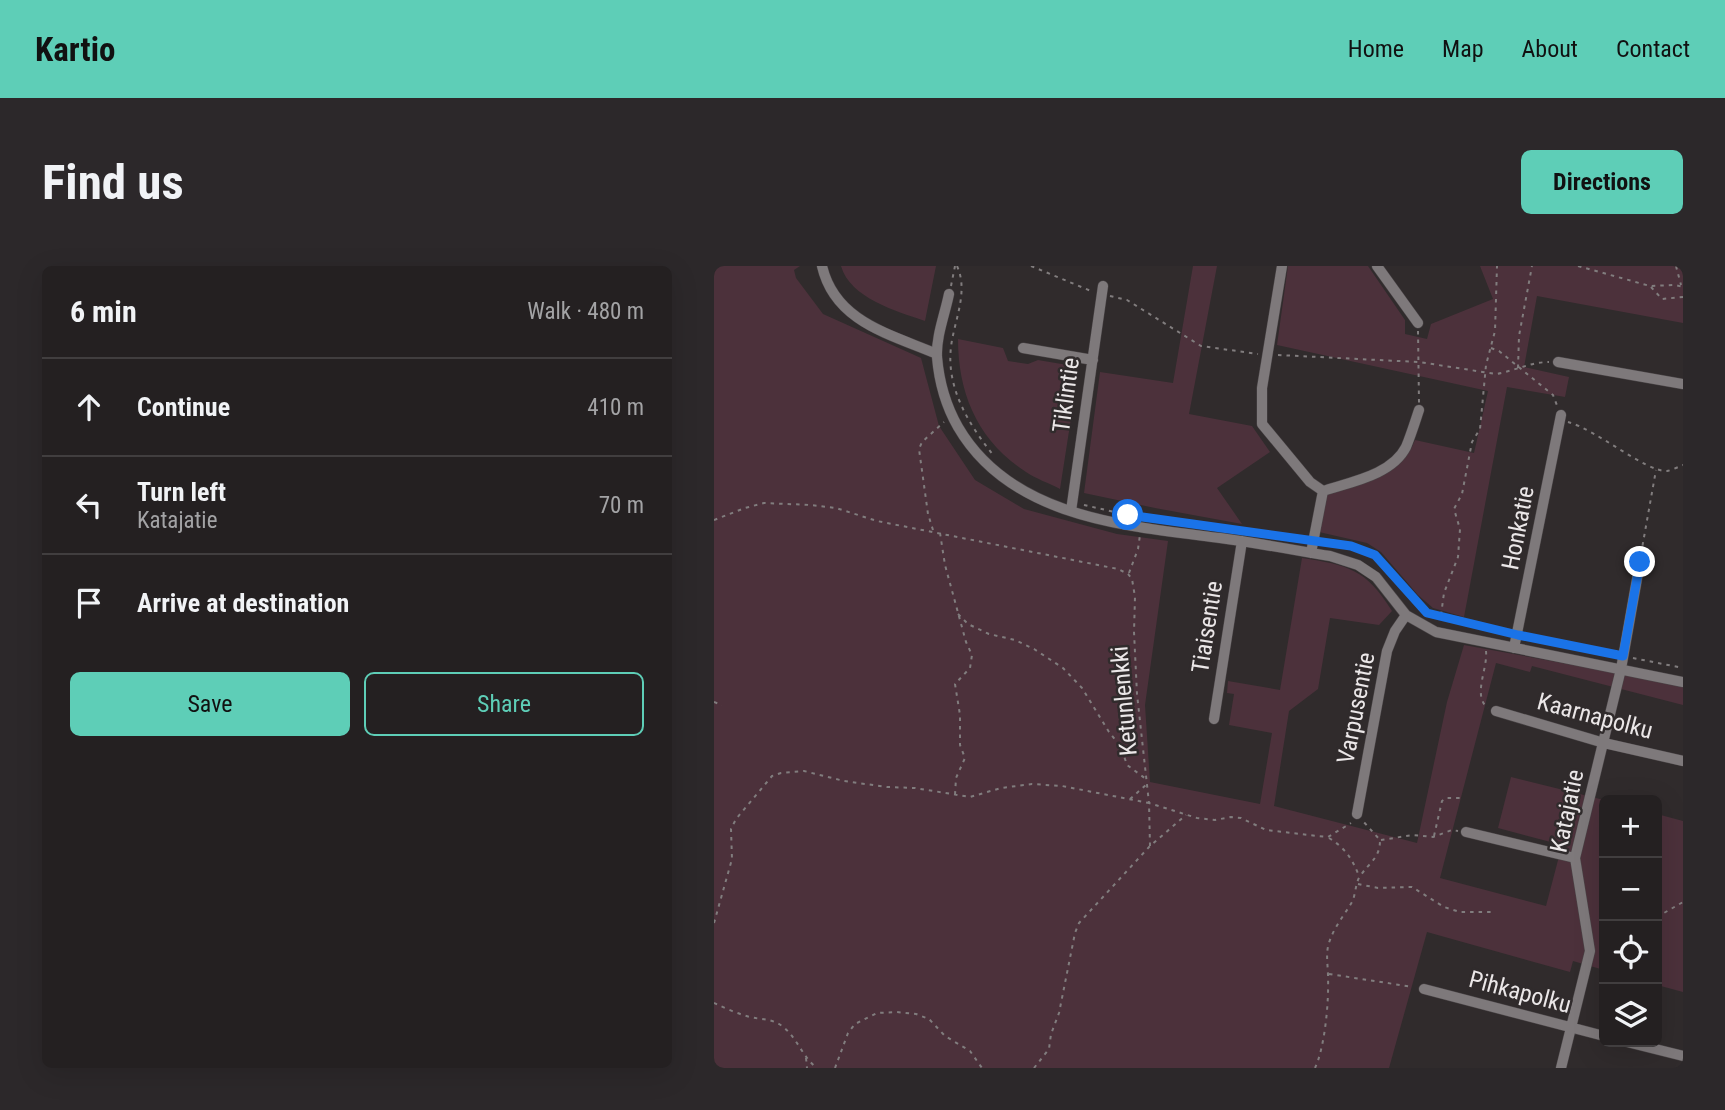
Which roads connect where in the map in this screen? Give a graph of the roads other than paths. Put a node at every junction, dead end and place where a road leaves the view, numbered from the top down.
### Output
1 (822, 266) edge
2 (1282, 266) edge
3 (1377, 266) edge
4 (1103, 290) road end
5 (949, 294) road end
6 (1418, 323) road end
7 (1023, 348) dead end
8 (937, 354) junction
9 (1093, 360) junction
10 (1558, 362) road end
11 (1683, 384) edge
12 (1419, 410) road end
13 (1561, 417) road end
14 (1323, 491) junction
15 (1072, 506) junction
16 (1242, 541) junction
17 (1311, 547) junction
18 (1640, 562) road end
19 (1406, 615) junction
20 (1514, 648) junction
21 (1621, 670) junction
22 (1683, 682) edge
23 (1496, 710) road end
24 (1214, 719) dead end
25 (1604, 743) junction
26 (1683, 761) edge
27 (1357, 814) road end
28 (1466, 832) road end
29 (1575, 859) junction
30 (1424, 989) road end
31 (1571, 1027) junction
32 (1599, 1035) edge
33 (1647, 1047) edge
34 (1683, 1056) edge
35 (1561, 1068) edge

1 - 8 street
2 - 14 street
3 - 6 street
4 - 9 street, Tiklintie
5 - 8 street
7 - 9 street
8 - 15 street
9 - 15 street, Tiklintie
10 - 11 street
12 - 14 street
13 - 20 street, Honkatie
14 - 17 street
15 - 16 street
16 - 17 street
16 - 24 street, Tiaisentie
17 - 19 street
18 - 21 street, Katajatie
19 - 20 street
19 - 27 street, Varpusentie
20 - 21 street
21 - 22 street
21 - 25 street, Katajatie
23 - 25 street, Kaarnapolku
25 - 26 street, Kaarnapolku
25 - 29 street, Katajatie
28 - 29 street
29 - 31 street, Katajatie
30 - 31 street, Pihkapolku
31 - 32 street, Pihkapolku
31 - 35 street, Katajatie
33 - 34 street

